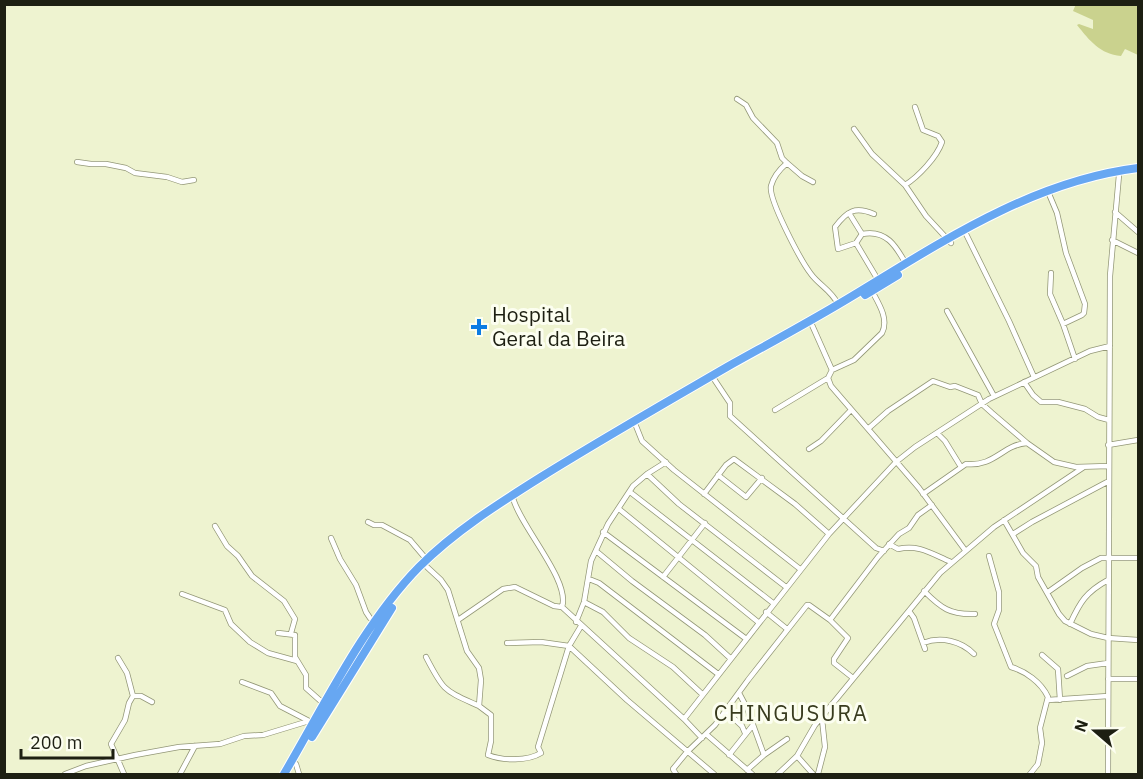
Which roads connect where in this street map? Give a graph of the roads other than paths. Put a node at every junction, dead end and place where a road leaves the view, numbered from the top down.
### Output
1 (737, 99) dead end
2 (915, 107) dead end
3 (854, 129) dead end
4 (77, 162) dead end
5 (787, 163) junction
6 (1138, 170) edge
7 (1119, 175) junction
8 (194, 180) dead end
9 (813, 182) dead end
10 (905, 185) junction
11 (1049, 194) junction
12 (1115, 212) junction
13 (849, 213) junction
14 (874, 214) dead end
15 (1138, 232) edge
16 (862, 234) junction
17 (966, 234) junction
18 (1112, 240) junction
19 (949, 241) junction
20 (856, 243) junction
21 (1138, 253) edge
22 (906, 264) junction
23 (1051, 273) dead end
24 (878, 280) junction
25 (872, 291) junction
26 (838, 304) junction
27 (947, 311) dead end
28 (1063, 324) junction
29 (812, 325) junction
30 (1110, 346) junction
31 (1075, 359) junction
32 (832, 370) junction
33 (1034, 377) junction
34 (828, 378) junction
35 (714, 379) junction
36 (1024, 382) junction
37 (994, 396) junction
38 (982, 404) junction
39 (775, 410) dead end
40 (851, 410) junction
41 (1109, 420) junction
42 (636, 426) junction
43 (869, 428) junction
44 (937, 433) junction
45 (1138, 440) edge
46 (1027, 443) junction
47 (1108, 445) junction
48 (809, 448) dead end
49 (666, 462) junction
50 (896, 462) junction
51 (1108, 466) junction
52 (961, 467) junction
53 (1084, 468) junction
54 (647, 474) junction
55 (718, 476) junction
56 (762, 478) junction
57 (1108, 481) junction
58 (630, 492) junction
59 (704, 494) junction
60 (924, 494) junction
61 (513, 498) junction
62 (932, 505) junction
63 (619, 509) junction
64 (843, 518) junction
65 (1004, 520) junction
66 (368, 522) dead end
67 (705, 523) junction
68 (214, 526) dead end
69 (603, 532) junction
70 (829, 534) junction
71 (1013, 534) junction
72 (331, 538) dead end
73 (692, 540) junction
74 (889, 544) junction
75 (876, 548) junction
76 (596, 550) junction
77 (965, 550) junction
78 (884, 551) junction
79 (989, 556) dead end
80 (678, 557) junction
81 (878, 557) junction
82 (1108, 557) junction
83 (1138, 558) edge
84 (951, 562) junction
85 (427, 563) junction
86 (800, 569) junction
87 (663, 577) junction
88 (589, 579) junction
89 (1108, 580) junction
90 (786, 587) junction
91 (924, 591) junction
92 (1048, 592) junction
93 (182, 594) dead end
94 (584, 603) junction
95 (773, 603) junction
96 (562, 607) junction
97 (909, 611) junction
98 (766, 612) junction
99 (975, 614) dead end
100 (458, 620) junction
101 (830, 620) junction
102 (576, 622) junction
103 (758, 622) junction
104 (378, 623) junction
105 (1070, 624) junction
106 (581, 626) junction
107 (788, 629) junction
108 (278, 633) dead end
109 (291, 633) junction
110 (746, 638) junction
111 (1108, 638) junction
112 (1138, 640) edge
113 (507, 643) dead end
114 (923, 643) junction
115 (569, 646) junction
116 (925, 649) dead end
117 (974, 654) dead end
118 (1042, 655) dead end
119 (426, 657) dead end
120 (118, 658) dead end
121 (730, 658) junction
122 (297, 661) junction
123 (1108, 663) junction
124 (718, 674) junction
125 (1067, 676) dead end
126 (853, 678) junction
127 (1108, 679) junction
128 (1138, 679) edge
129 (242, 682) dead end
130 (738, 693) junction
131 (702, 694) junction
132 (133, 696) junction
133 (1108, 696) junction
134 (1048, 699) junction
135 (1060, 700) junction
136 (152, 702) dead end
137 (325, 704) junction
138 (479, 706) junction
139 (726, 711) junction
140 (822, 717) junction
141 (684, 719) junction
142 (314, 723) junction
143 (753, 725) junction
144 (745, 733) junction
145 (704, 736) junction
146 (788, 739) dead end
147 (195, 746) junction
148 (687, 752) junction
149 (729, 755) junction
150 (764, 755) junction
151 (797, 756) junction
152 (117, 760) junction
153 (296, 764) junction
154 (747, 770) junction
155 (65, 774) edge
156 (124, 774) edge
157 (180, 774) edge
158 (284, 774) edge
159 (290, 774) edge
160 (299, 774) edge
161 (676, 774) edge
162 (714, 774) edge
163 (752, 774) edge
164 (778, 774) edge
165 (813, 774) edge
166 (818, 774) edge
167 (1030, 774) edge
168 (1108, 774) edge

1 - 5 street
2 - 10 street
3 - 10 street
4 - 8 street
5 - 9 street
5 - 26 street
6 - 7 highway
6 - 19 highway
7 - 11 highway
7 - 12 street
10 - 19 street
11 - 17 highway
11 - 28 street
12 - 15 street
12 - 18 street
13 - 14 street
13 - 16 street
13 - 20 street
16 - 20 street
16 - 22 street
17 - 19 highway
17 - 33 street
18 - 21 street
18 - 30 street
19 - 22 highway
19 - 25 highway
20 - 24 street
22 - 24 highway
23 - 28 street
24 - 26 highway
25 - 29 highway
25 - 32 street
26 - 85 highway
27 - 37 street
28 - 31 street
29 - 32 street
29 - 35 highway
30 - 31 street
30 - 41 street
31 - 33 street
32 - 34 street
33 - 36 street
34 - 39 street
34 - 40 street
35 - 42 highway
35 - 64 street
36 - 37 street
36 - 41 street
37 - 38 street
38 - 43 street
38 - 44 street
38 - 46 street
40 - 43 street
40 - 48 street
41 - 47 street
42 - 49 street
42 - 61 highway
43 - 50 street
44 - 50 street
44 - 52 street
45 - 47 street
46 - 52 street
46 - 53 street
47 - 51 street
49 - 54 street
49 - 59 street
50 - 60 street
50 - 64 street
51 - 53 street
51 - 57 street
52 - 60 street
53 - 65 street
54 - 58 street
54 - 67 street
55 - 56 street
55 - 56 street
55 - 59 street
56 - 70 street
57 - 71 street
57 - 82 street
58 - 63 street
58 - 73 street
59 - 86 street
60 - 62 street
61 - 85 highway
61 - 96 street
62 - 74 street
62 - 77 street
63 - 69 street
63 - 80 street
64 - 70 street
64 - 75 street
65 - 71 street
65 - 77 street
66 - 85 street
67 - 73 street
67 - 90 street
68 - 109 street
69 - 76 street
69 - 87 street
70 - 86 street
71 - 92 street
72 - 104 street
73 - 80 street
73 - 95 street
74 - 78 street
74 - 84 street
75 - 78 street
75 - 81 street
76 - 88 street
76 - 121 street
77 - 84 street
78 - 81 street
79 - 134 street
80 - 87 street
80 - 103 street
81 - 101 street
82 - 83 street
82 - 89 street
82 - 92 street
84 - 91 street
85 - 100 street
85 - 104 highway
86 - 90 street
87 - 110 street
88 - 94 street
88 - 124 street
89 - 105 street
89 - 111 street
90 - 95 street
91 - 97 street
91 - 99 street
92 - 105 street
93 - 122 street
94 - 102 street
94 - 131 street
95 - 98 street
96 - 100 street
96 - 102 street
97 - 114 street
97 - 126 street
98 - 103 street
98 - 107 street
100 - 138 street
101 - 107 street
101 - 126 street
102 - 106 street
103 - 110 street
104 - 137 highway
104 - 142 highway
105 - 111 street
106 - 115 street
106 - 141 street
107 - 130 street
108 - 109 street
109 - 122 street
110 - 121 street
111 - 112 street
111 - 123 street
113 - 115 street
114 - 116 street
114 - 117 street
115 - 138 street
115 - 148 street
118 - 135 street
119 - 138 street
120 - 132 street
121 - 124 street
122 - 137 street
123 - 125 street
123 - 127 street
124 - 131 street
126 - 140 street
127 - 128 street
127 - 133 street
129 - 142 street
130 - 139 street
130 - 143 street
131 - 141 street
132 - 136 street
132 - 152 street
133 - 135 street
133 - 168 street
134 - 135 street
134 - 167 street
137 - 142 highway
139 - 144 street
139 - 145 street
140 - 151 street
140 - 166 street
141 - 145 street
142 - 147 street
142 - 153 highway
142 - 158 highway
143 - 144 street
143 - 150 street
144 - 149 street
145 - 148 street
145 - 149 street
146 - 150 street
147 - 152 street
147 - 157 street
148 - 161 street
148 - 162 street
149 - 154 street
150 - 154 street
151 - 164 street
151 - 165 street
152 - 155 street
152 - 156 street
153 - 159 highway
153 - 160 street
154 - 163 street

